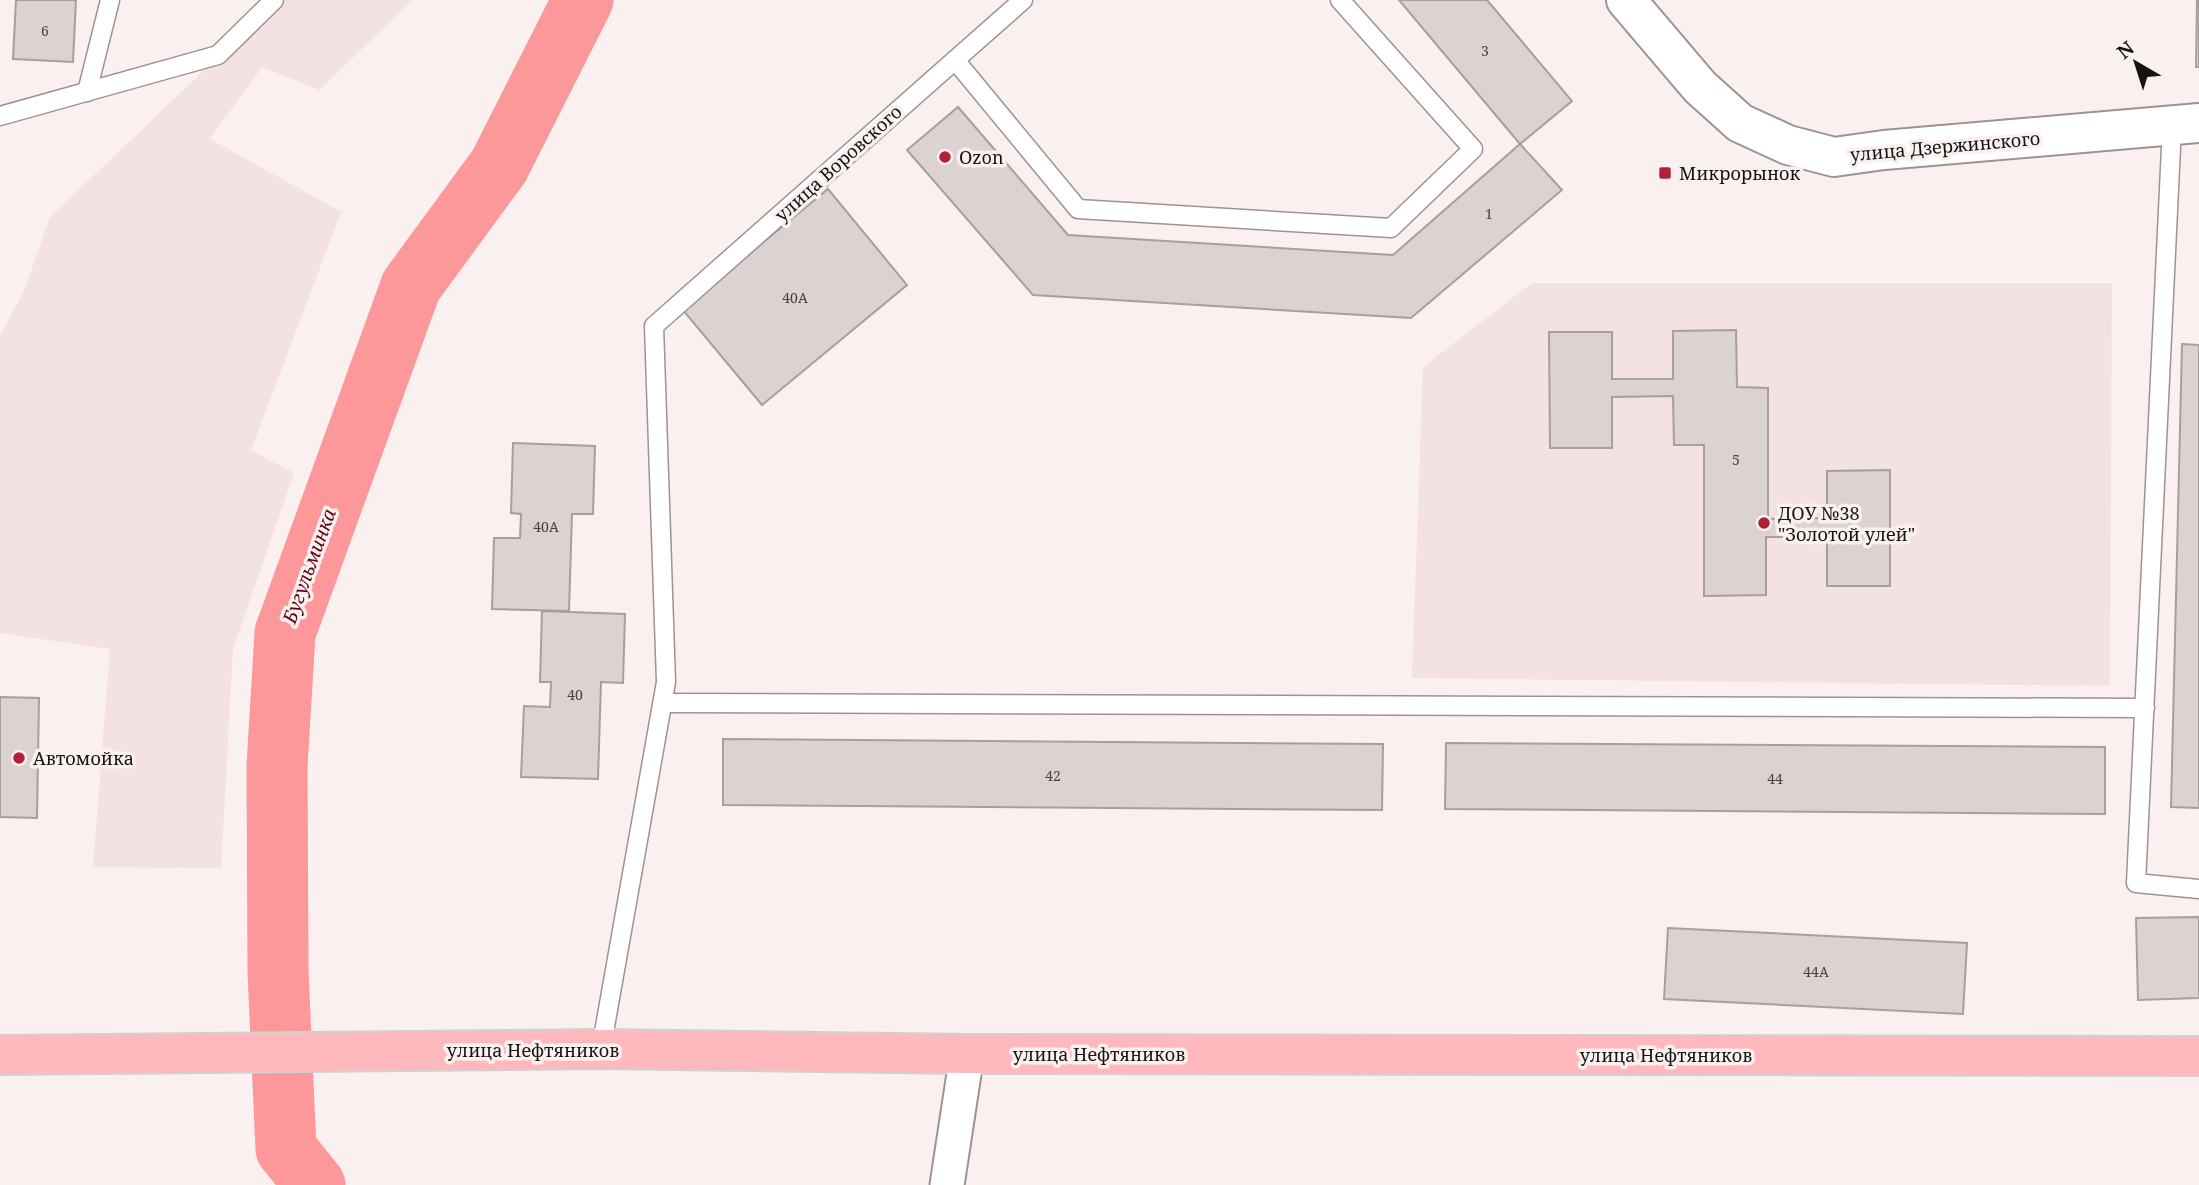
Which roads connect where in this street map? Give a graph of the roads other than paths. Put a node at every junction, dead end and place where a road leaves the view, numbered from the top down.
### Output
1 (110, 0) edge
2 (274, 0) edge
3 (1023, 0) edge
4 (1340, 0) edge
5 (1626, 0) edge
6 (955, 60) junction
7 (87, 92) junction
8 (0, 116) edge
9 (2185, 125) edge
10 (663, 703) junction
11 (2145, 708) junction
12 (2199, 889) edge
13 (601, 1049) junction
14 (967, 1054) junction
15 (0, 1055) edge
16 (2199, 1056) edge
17 (947, 1185) edge

1 - 7 lane
2 - 7 lane
3 - 6 lane, улица Воровского
4 - 6 lane
5 - 9 street, улица Дзержинского
6 - 10 lane, улица Воровского
7 - 8 lane
9 - 11 lane
10 - 11 lane
10 - 13 lane
11 - 12 lane
13 - 14 main road, улица Нефтяников
13 - 15 main road, улица Нефтяников
14 - 16 main road, улица Нефтяников
14 - 17 street

